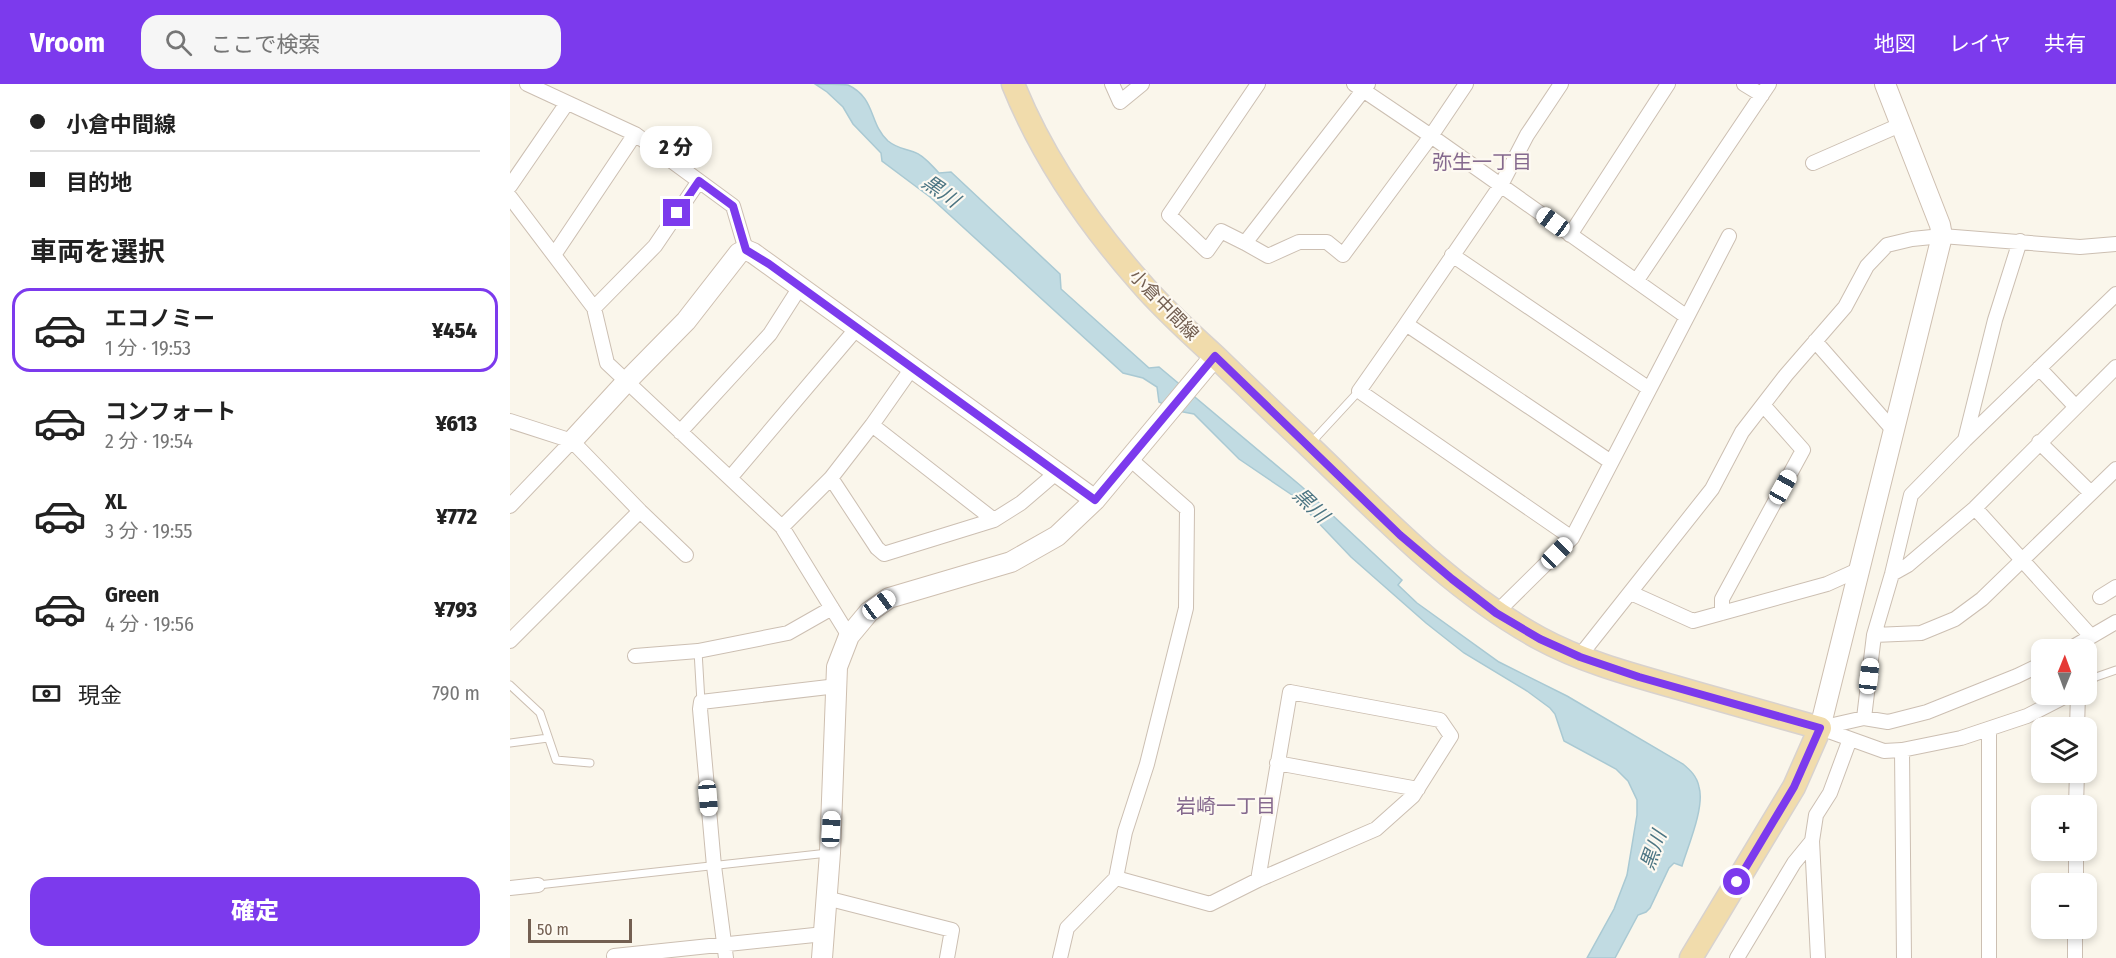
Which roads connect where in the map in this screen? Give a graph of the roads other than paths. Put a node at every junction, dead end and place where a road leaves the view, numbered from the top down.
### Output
1 (526, 84) edge
2 (1013, 84) edge
3 (1112, 84) edge
4 (1142, 84) edge
5 (1258, 84) edge
6 (1466, 84) edge
7 (1561, 84) edge
8 (1668, 84) edge
9 (1744, 84) edge
10 (1885, 84) edge
11 (1362, 86) edge
12 (1766, 89) edge
13 (567, 102) junction
14 (1900, 125) junction
15 (635, 134) junction
16 (1431, 136) junction
17 (1813, 163) dead end
18 (699, 181) junction
19 (1501, 185) junction
20 (510, 186) edge
21 (510, 197) edge
22 (1570, 235) junction
23 (1729, 236) dead end
24 (1942, 236) junction
25 (2020, 241) junction
26 (1245, 243) junction
27 (2116, 244) edge
28 (746, 250) junction
29 (554, 255) junction
30 (1452, 255) junction
31 (1637, 280) junction
32 (800, 287) junction
33 (2116, 294) edge
34 (594, 308) junction
35 (1687, 316) junction
36 (1406, 324) junction
37 (857, 328) junction
38 (1815, 340) junction
39 (1215, 356) junction
40 (2116, 367) edge
41 (912, 368) junction
42 (2039, 368) junction
43 (627, 381) junction
44 (1648, 388) junction
45 (1359, 391) junction
46 (1764, 406) junction
47 (2075, 406) junction
48 (510, 421) edge
49 (872, 425) junction
50 (1894, 431) junction
51 (680, 432) junction
52 (572, 441) junction
53 (1965, 441) junction
54 (2039, 442) junction
55 (1309, 446) junction
56 (1130, 459) junction
57 (1611, 462) junction
58 (2116, 469) edge
59 (1056, 472) junction
60 (730, 478) junction
61 (831, 478) junction
62 (2091, 493) junction
63 (1095, 500) junction
64 (510, 506) edge
65 (1975, 508) junction
66 (640, 511) junction
67 (994, 520) junction
68 (782, 527) junction
69 (1572, 538) junction
70 (686, 555) dead end
71 (2024, 560) junction
72 (1858, 570) junction
73 (1892, 574) junction
74 (2116, 587) edge
75 (1631, 593) junction
76 (2100, 597) dead end
77 (832, 608) junction
78 (1496, 613) junction
79 (1722, 613) junction
80 (2116, 622) edge
81 (1874, 635) junction
82 (2090, 635) junction
83 (849, 636) junction
84 (2084, 639) edge
85 (510, 641) edge
86 (698, 651) junction
87 (635, 656) dead end
88 (1580, 657) junction
89 (2031, 669) edge
90 (2116, 670) edge
91 (2097, 677) edge
92 (510, 685) edge
93 (837, 686) junction
94 (701, 702) junction
95 (2048, 705) edge
96 (1864, 718) junction
97 (1820, 728) junction
98 (1989, 729) junction
99 (548, 738) junction
100 (1850, 739) junction
101 (510, 743) edge
102 (1902, 750) junction
103 (590, 763) dead end
104 (1277, 763) junction
105 (1418, 789) junction
106 (1812, 841) junction
107 (830, 853) junction
108 (714, 866) junction
109 (1116, 878) junction
110 (1258, 880) junction
111 (538, 885) joint
112 (510, 888) edge
113 (826, 898) junction
114 (824, 934) junction
115 (2075, 939) edge
116 (725, 951) edge
117 (614, 956) dead end
118 (822, 958) edge
119 (947, 958) edge
120 (1060, 958) edge
121 (1691, 958) edge
122 (1737, 958) edge
123 (1818, 958) edge
124 (1904, 958) edge
125 (1989, 958) edge
126 (2075, 958) edge

1 - 13 street
2 - 39 main road, 小倉中間線
3 - 4 street
5 - 26 street
6 - 16 street
7 - 19 street
8 - 22 street
9 - 12 street
10 - 14 street
11 - 16 street
11 - 26 street
12 - 31 street
13 - 15 street
13 - 20 street
14 - 17 street
14 - 24 street
15 - 18 street
15 - 29 street
16 - 19 street
16 - 26 street
18 - 28 street
18 - 34 street
19 - 22 street
19 - 30 street
21 - 29 street
22 - 31 street
23 - 35 street
24 - 25 street
24 - 38 street
24 - 50 street
25 - 27 street
25 - 53 street
28 - 32 street
28 - 43 street
29 - 34 street
30 - 36 street
30 - 44 street
31 - 35 street
32 - 37 street
32 - 51 street
33 - 42 street
34 - 43 street
35 - 44 street
36 - 45 street
36 - 57 street
37 - 41 street
37 - 60 street
38 - 46 street
38 - 50 street
39 - 55 main road, 小倉中間線
39 - 56 street
40 - 47 street
41 - 49 street
41 - 59 street
42 - 47 street
42 - 53 street
43 - 51 street
43 - 52 street
44 - 57 street
45 - 55 lane
45 - 69 street
46 - 75 street
46 - 79 street
47 - 54 street
48 - 52 street
49 - 61 street
49 - 67 street
50 - 72 street
51 - 60 street
52 - 64 street
52 - 66 street
53 - 73 street
54 - 62 street
54 - 65 street
55 - 78 main road, 小倉中間線
56 - 63 street
56 - 109 street
57 - 69 street
58 - 62 street
59 - 63 street
59 - 67 street
60 - 68 street
61 - 67 street
61 - 68 street
62 - 71 street
63 - 83 street
65 - 71 street
65 - 73 street
66 - 70 street
66 - 85 street
68 - 77 street
69 - 78 street
71 - 81 street
71 - 82 street
72 - 79 street
72 - 97 street
73 - 81 street
74 - 76 street
75 - 79 street
75 - 88 street
77 - 83 street
77 - 86 street
78 - 88 main road, 小倉中間線
80 - 82 street
81 - 96 street
82 - 84 street
83 - 93 street
86 - 87 street
86 - 94 lane
88 - 97 main road, 小倉中間線
89 - 96 street
90 - 91 lane
92 - 99 lane
93 - 94 street
93 - 107 street
94 - 108 street
95 - 98 street
96 - 97 street
97 - 100 street
97 - 121 main road
98 - 102 street
98 - 125 street
99 - 101 lane
99 - 103 lane
100 - 102 street
100 - 106 street
102 - 124 street
104 - 105 street
104 - 105 street
104 - 110 street
105 - 110 street
106 - 122 street
106 - 123 street
107 - 108 lane
107 - 113 street
108 - 111 lane
108 - 116 street
109 - 110 street
109 - 120 street
111 - 112 street
113 - 114 street
113 - 119 street
114 - 116 street
114 - 118 street
115 - 126 street
116 - 117 street

